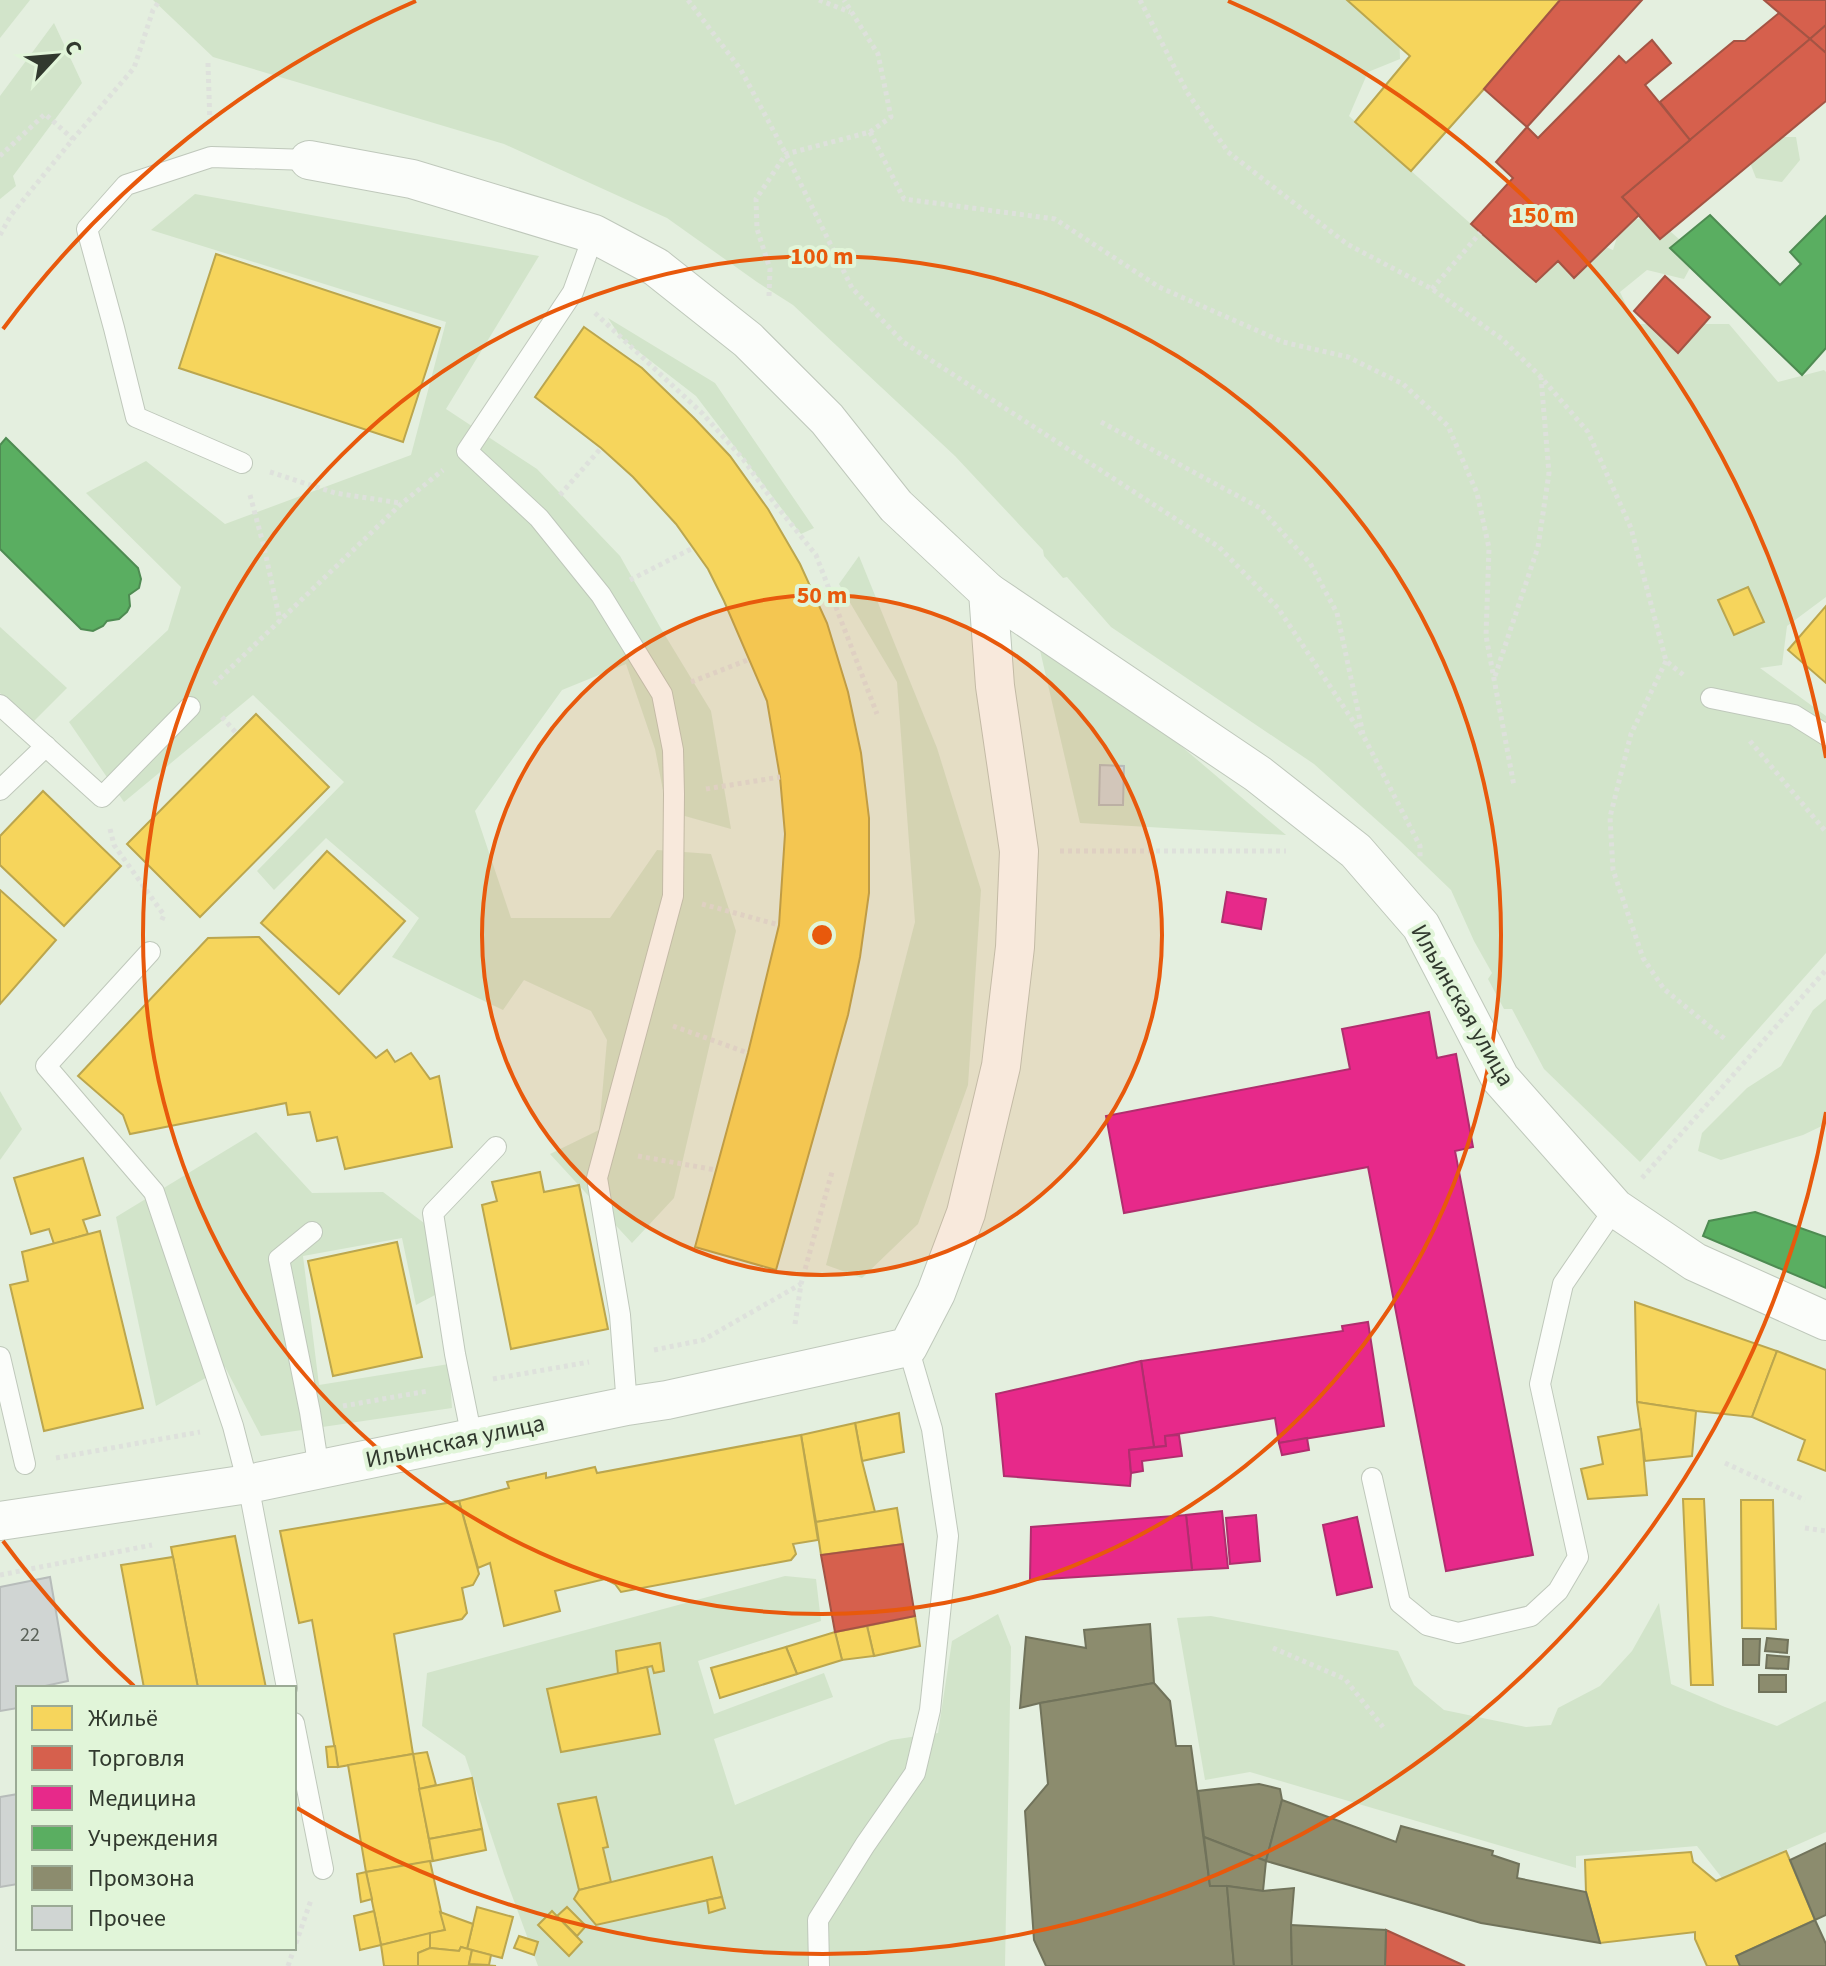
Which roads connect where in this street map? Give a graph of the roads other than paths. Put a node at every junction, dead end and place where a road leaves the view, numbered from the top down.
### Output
1 (309, 160) joint
2 (594, 234) junction
3 (242, 463) road end
4 (988, 592) junction
5 (1711, 698) dead end
6 (0, 705) edge
7 (190, 707) road end
8 (1826, 735) edge
9 (46, 746) junction
10 (0, 790) edge
11 (150, 952) road end
12 (496, 1147) dead end
13 (1615, 1208) junction
14 (312, 1232) dead end
15 (1826, 1321) edge
16 (908, 1347) junction
17 (0, 1357) edge
18 (627, 1406) junction
19 (472, 1438) junction
20 (25, 1464) road end
21 (319, 1470) junction
22 (1372, 1478) dead end
23 (248, 1484) junction
24 (0, 1521) edge
25 (287, 1686) edge
26 (296, 1733) edge
27 (323, 1869) road end
28 (819, 1966) edge

1 - 2 street, Ильинская улица
1 - 3 lane
2 - 4 street, Ильинская улица
2 - 18 lane
4 - 13 street, Ильинская улица
4 - 16 street
5 - 8 lane
6 - 9 lane
7 - 9 lane
9 - 10 lane
11 - 23 lane
12 - 19 lane
13 - 15 street, Ильинская улица
13 - 22 lane
14 - 21 lane
16 - 18 street, Ильинская улица
16 - 28 lane
17 - 20 lane
18 - 19 street, Ильинская улица
19 - 21 street, Ильинская улица
21 - 23 street, Ильинская улица
23 - 24 street, Ильинская улица
23 - 25 lane
26 - 27 lane

